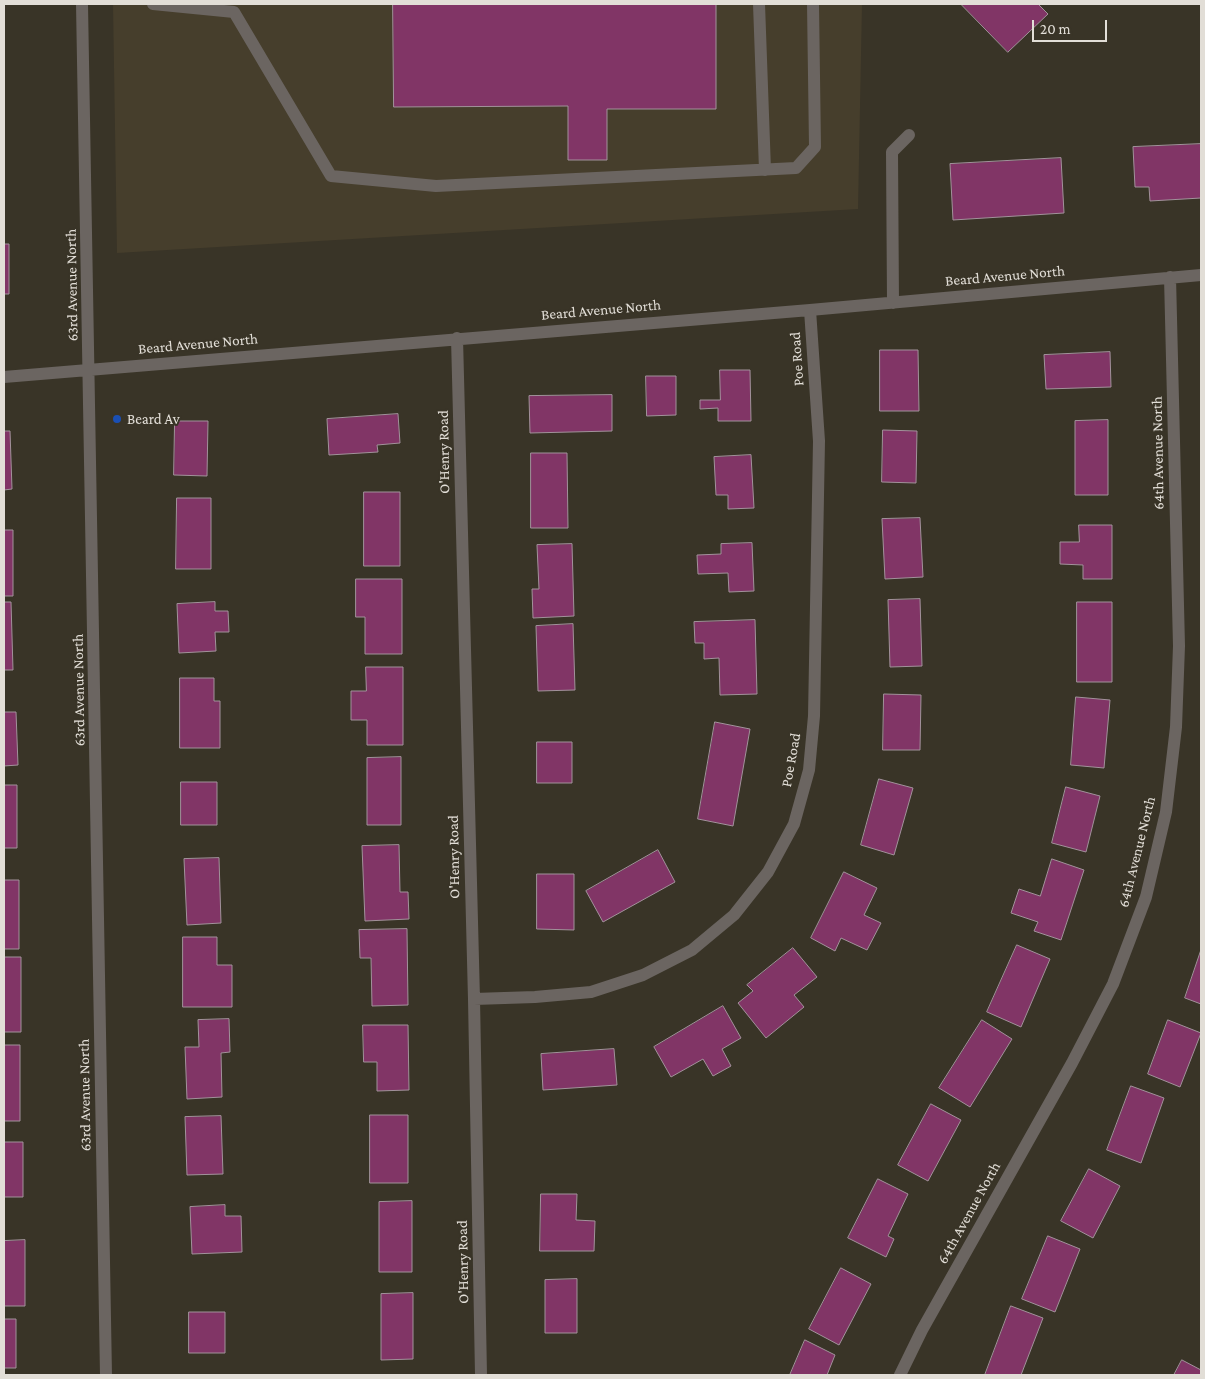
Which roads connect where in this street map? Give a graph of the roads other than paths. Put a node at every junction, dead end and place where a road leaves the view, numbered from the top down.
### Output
1 (82, 4) edge
2 (153, 4) edge
3 (759, 4) edge
4 (813, 4) edge
5 (234, 8) edge
6 (909, 136) dead end
7 (765, 170) junction
8 (1201, 275) edge
9 (1170, 278) junction
10 (893, 303) junction
11 (810, 310) junction
12 (458, 338) junction
13 (90, 369) junction
14 (4, 376) edge
15 (474, 999) junction
16 (106, 1375) edge
17 (481, 1375) edge
18 (900, 1375) edge

1 - 13 street, 63rd Avenue North
2 - 5 street
3 - 7 street
4 - 7 street
5 - 7 street
6 - 10 street
8 - 9 street, Beard Avenue North
9 - 10 street, Beard Avenue North
9 - 18 street, 64th Avenue North
10 - 11 street, Beard Avenue North
11 - 12 street, Beard Avenue North
11 - 15 street, Poe Road
12 - 13 street, Beard Avenue North
12 - 15 street, O'Henry Road
13 - 14 street, Beard Avenue North
13 - 16 street, 63rd Avenue North
15 - 17 street, O'Henry Road

